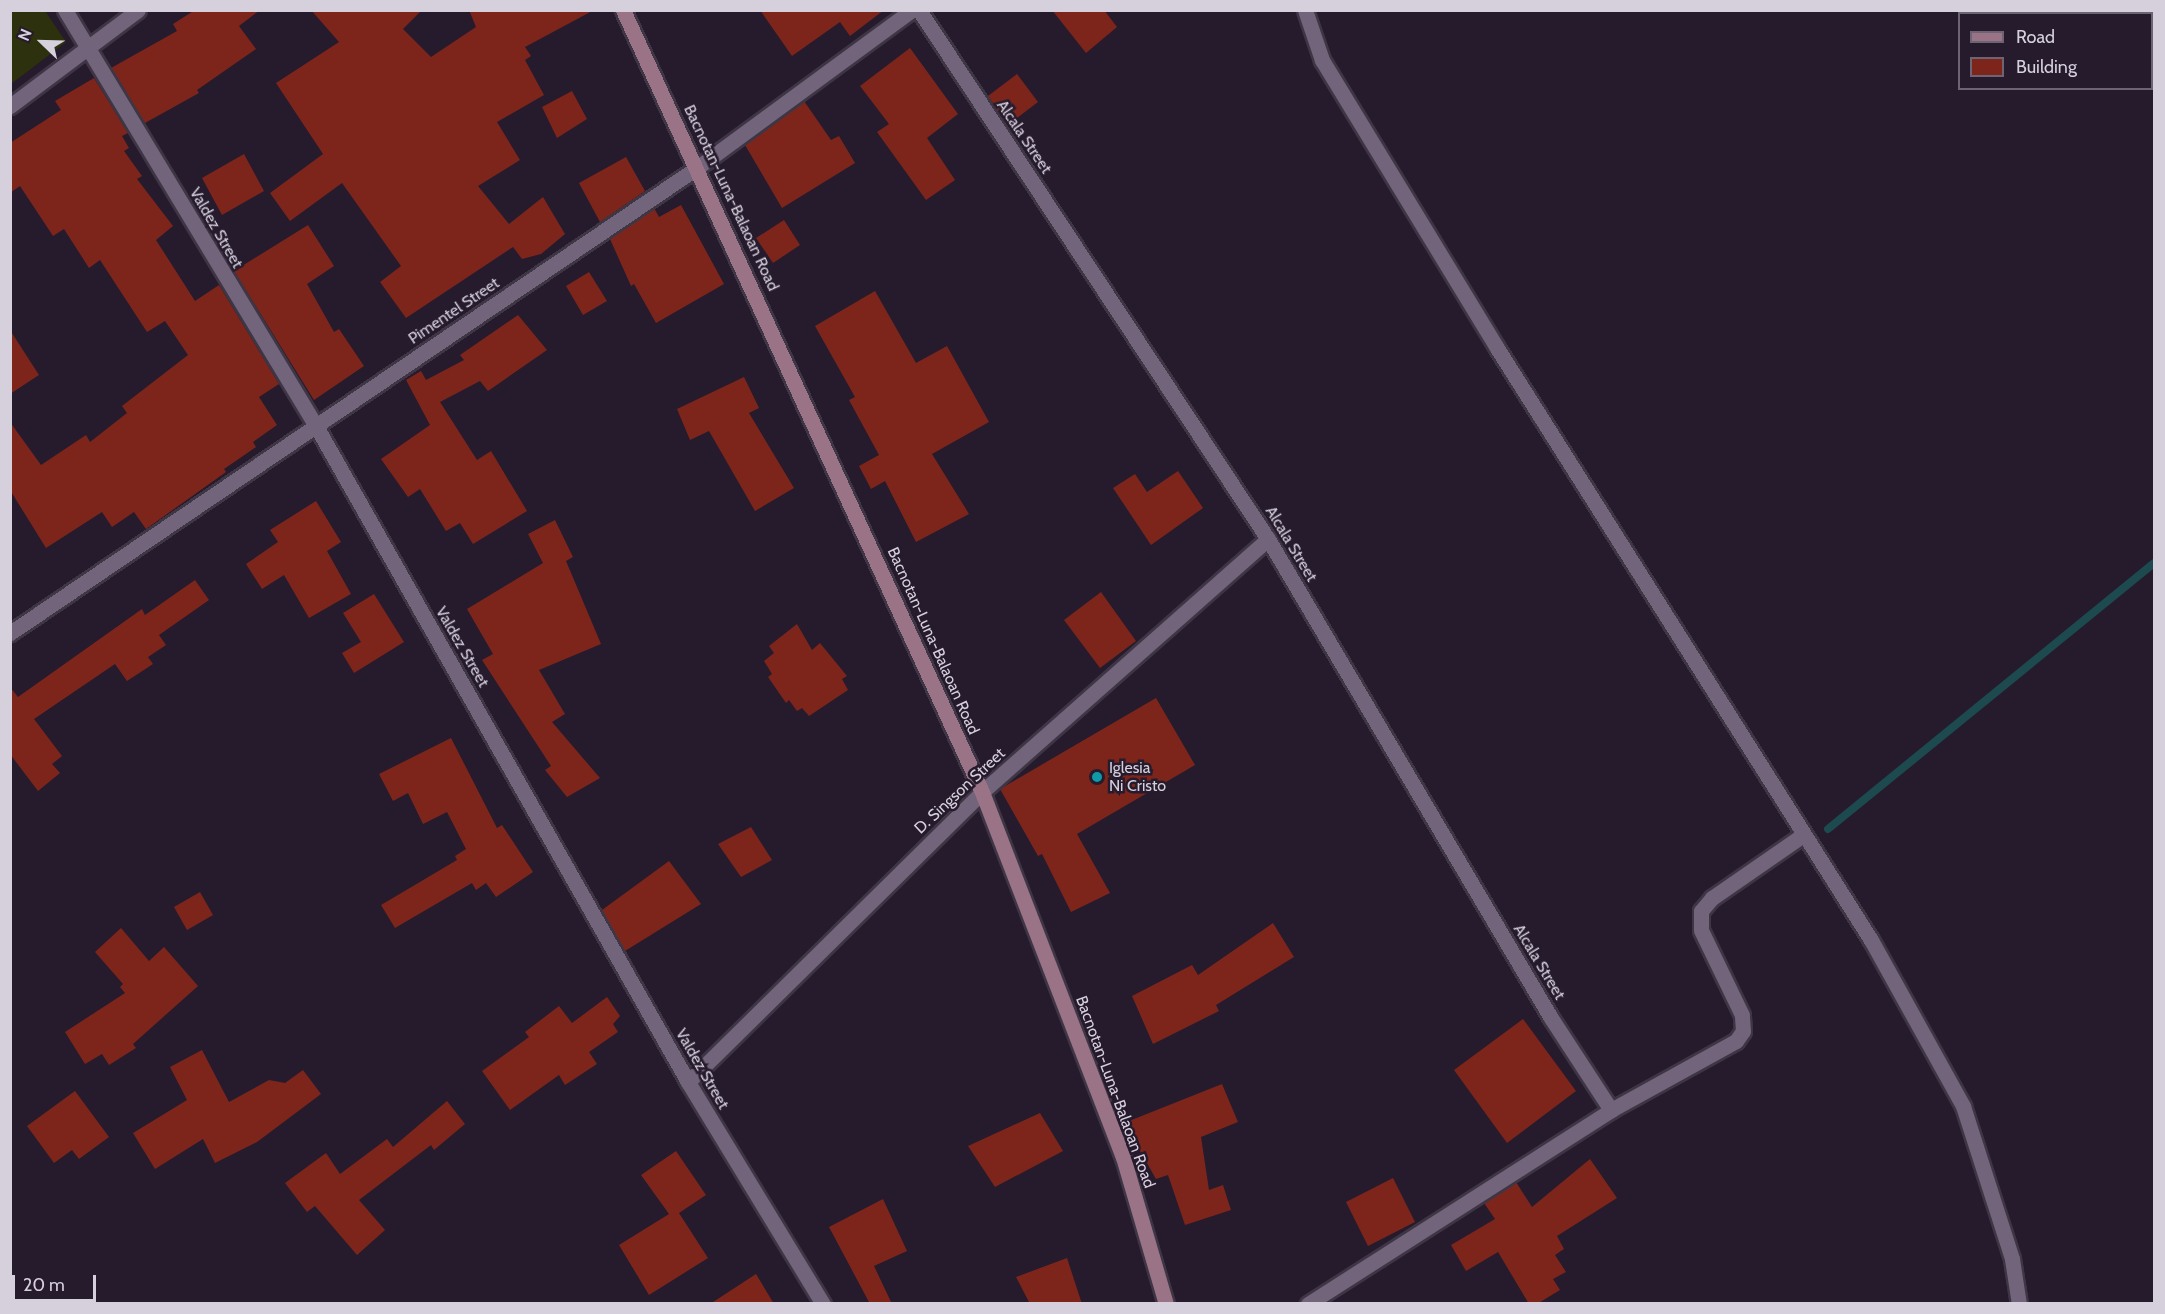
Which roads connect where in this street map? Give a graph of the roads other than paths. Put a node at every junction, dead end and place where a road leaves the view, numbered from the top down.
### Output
1 (65, 10) edge
2 (138, 10) edge
3 (623, 10) edge
4 (912, 10) edge
5 (919, 10) edge
6 (1305, 10) edge
7 (90, 47) junction
8 (10, 106) edge
9 (698, 167) junction
10 (316, 426) junction
11 (1268, 539) junction
12 (10, 633) edge
13 (982, 792) junction
14 (1803, 835) junction
15 (688, 1082) junction
16 (1611, 1110) junction
17 (822, 1304) edge
18 (1166, 1304) edge
19 (1308, 1304) edge
20 (2019, 1304) edge

1 - 7 street, Valdez Street
2 - 7 street
3 - 9 main road, Bacnotan-Luna-Balaoan Road
4 - 9 street, Pimentel Street
5 - 11 street, Alcala Street
6 - 14 street
7 - 8 street
7 - 10 street, Valdez Street
9 - 10 street, Pimentel Street
9 - 13 main road, Bacnotan-Luna-Balaoan Road
10 - 12 street, Pimentel Street
10 - 15 street, Valdez Street
11 - 13 street, D. Singson Street
11 - 16 street, Alcala Street
13 - 15 street, D. Singson Street
13 - 18 main road, Bacnotan-Luna-Balaoan Road
14 - 16 street
14 - 20 street
15 - 17 street, Valdez Street
16 - 19 street

